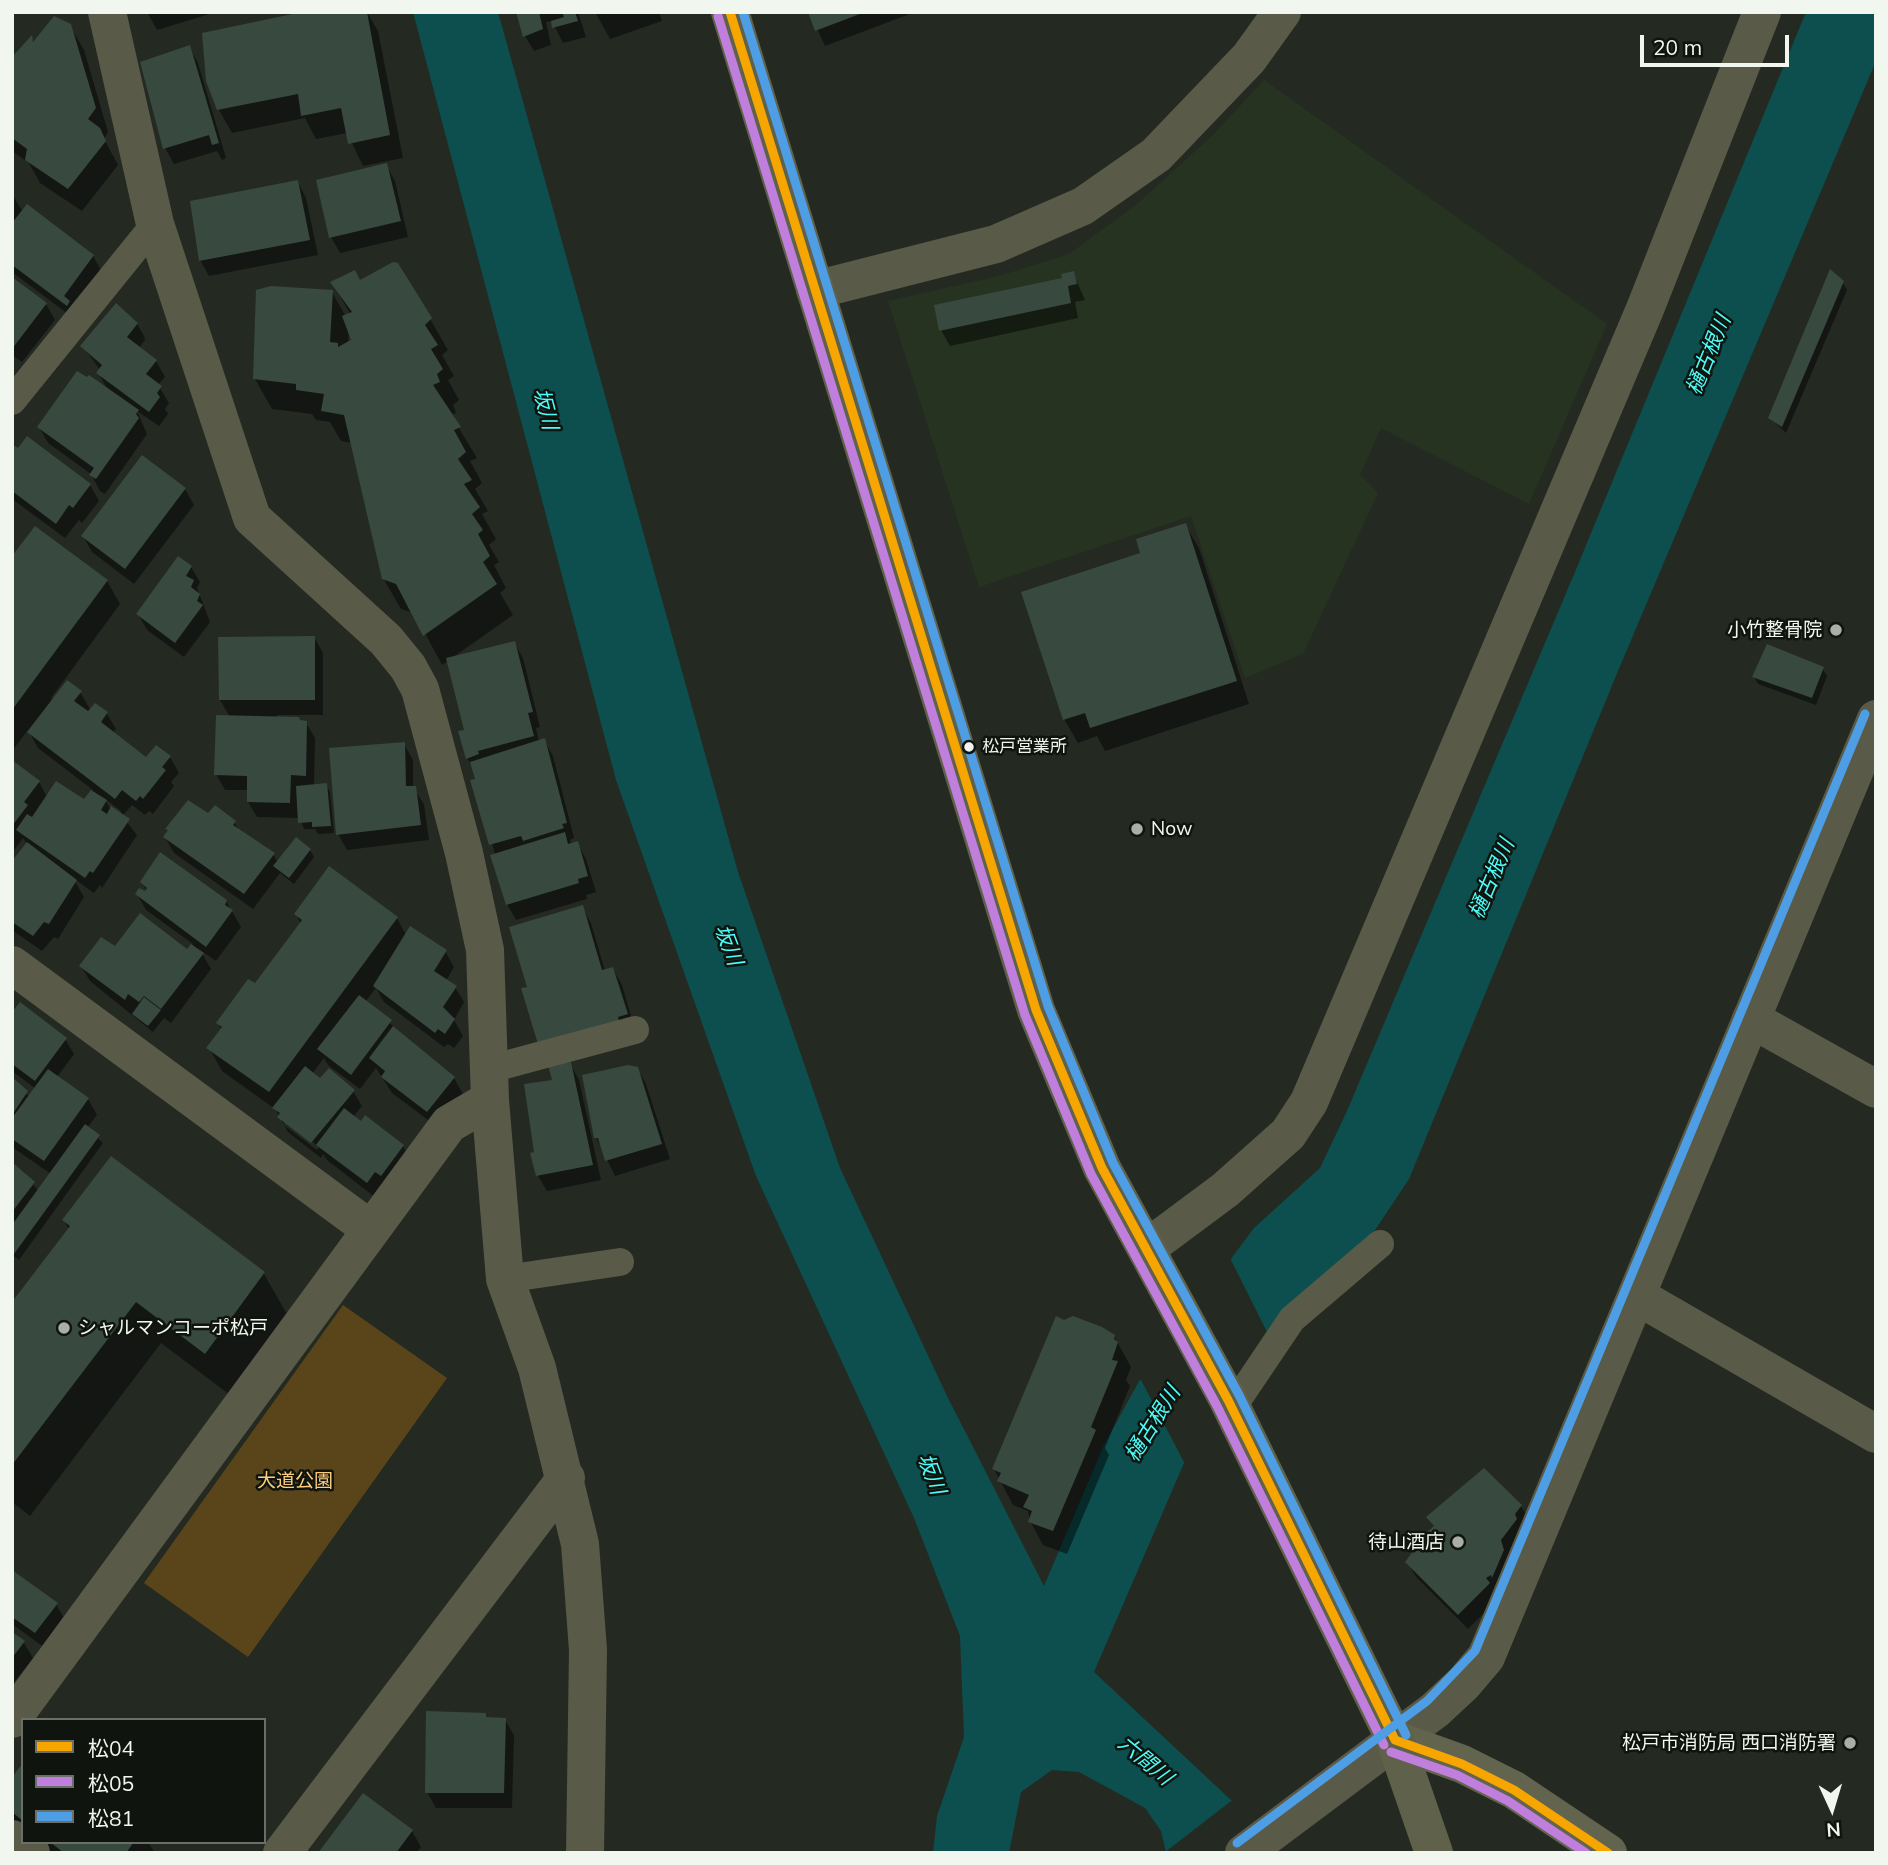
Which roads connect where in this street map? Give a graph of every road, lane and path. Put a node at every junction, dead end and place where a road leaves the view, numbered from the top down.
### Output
1 (107, 12) edge
2 (730, 12) edge
3 (1282, 12) edge
4 (1762, 12) edge
5 (155, 224) junction
6 (815, 290) junction
7 (12, 401) edge
8 (1876, 719) edge
9 (14, 970) edge
10 (1751, 1019) junction
11 (635, 1030) dead end
12 (490, 1084) junction
13 (1876, 1089) edge
14 (370, 1229) junction
15 (1380, 1244) dead end
16 (1147, 1248) junction
17 (620, 1262) dead end
18 (505, 1279) junction
19 (1637, 1296) junction
20 (1230, 1404) junction
21 (1876, 1434) edge
22 (566, 1478) junction
23 (12, 1718) edge
24 (1395, 1741) junction
25 (12, 1839) edge
26 (31, 1853) edge
27 (282, 1853) edge
28 (585, 1853) edge
29 (1244, 1853) edge
30 (1434, 1853) edge
31 (1608, 1853) edge

1 - 5 street
2 - 6 main road
3 - 6 street
4 - 16 street
5 - 7 lane
5 - 12 street
6 - 16 main road
8 - 10 street
9 - 14 street
10 - 13 street
10 - 19 street
11 - 12 lane
12 - 14 street
12 - 18 street
14 - 23 street
15 - 20 lane
16 - 20 main road
17 - 18 lane
18 - 22 street
19 - 21 street
19 - 24 street
20 - 24 main road
22 - 27 street
22 - 28 street
24 - 29 street
24 - 30 main road
24 - 31 main road
25 - 26 street

